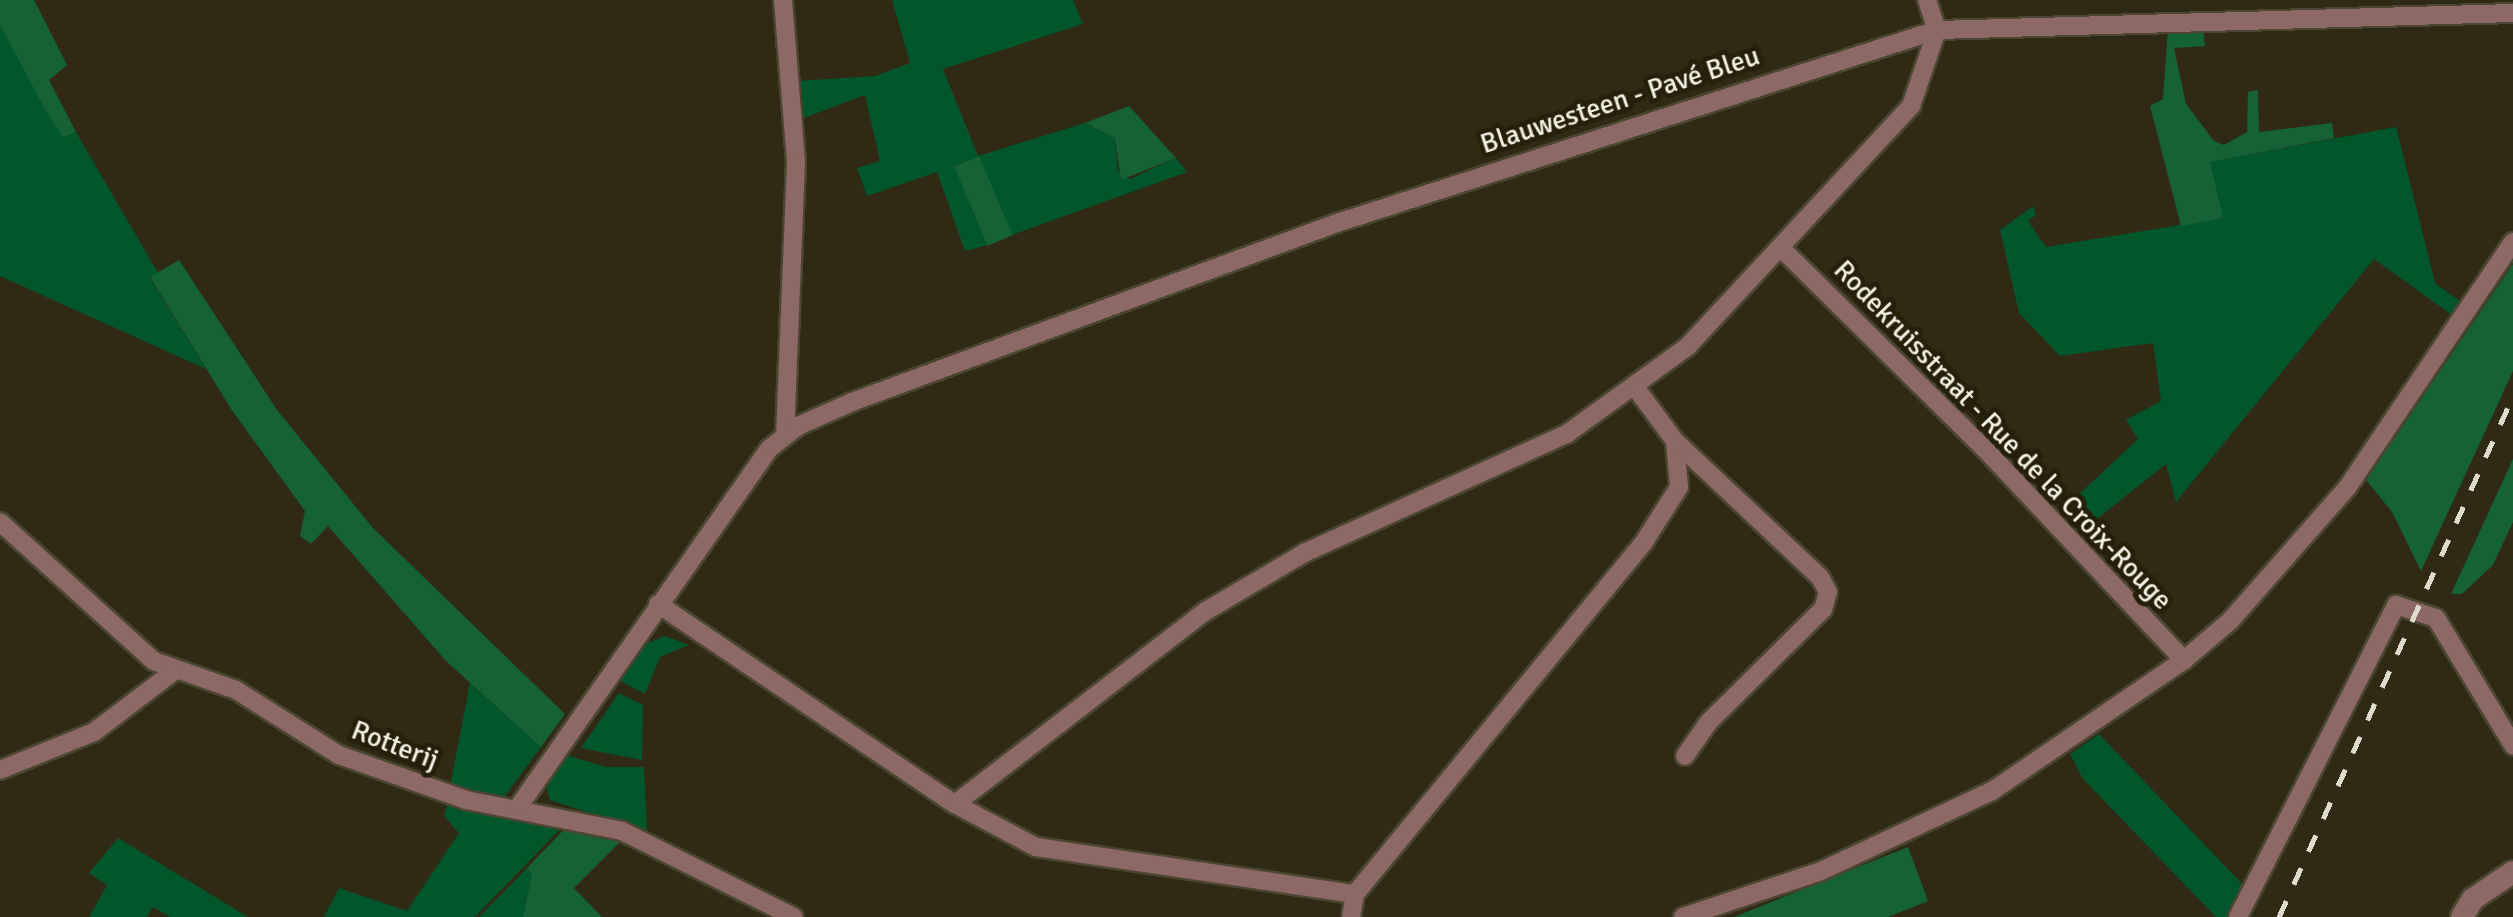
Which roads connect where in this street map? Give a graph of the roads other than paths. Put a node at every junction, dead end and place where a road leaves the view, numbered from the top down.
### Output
1 (783, 0) edge
2 (1927, 0) edge
3 (2513, 14) edge
4 (1937, 30) junction
5 (2513, 242) edge
6 (1783, 250) junction
7 (1635, 387) junction
8 (784, 434) junction
9 (1675, 441) junction
10 (0, 522) edge
11 (658, 604) junction
12 (2184, 660) junction
13 (173, 672) junction
14 (2508, 720) edge
15 (2513, 744) edge
16 (1685, 756) dead end
17 (0, 770) edge
18 (955, 804) junction
19 (519, 806) junction
20 (2513, 872) edge
21 (1355, 894) junction
22 (2467, 908) edge
23 (1727, 911) edge
24 (794, 917) edge
25 (1352, 917) edge
26 (1683, 917) edge
27 (2238, 917) edge

1 - 8 street
2 - 4 street
3 - 4 street, Blauwesteen - Pavé Bleu
4 - 6 street
4 - 8 street, Blauwesteen - Pavé Bleu
5 - 12 street
6 - 7 street
6 - 12 street, Rodekruisstraat - Rue de la Croix-Rouge
7 - 9 street
7 - 18 street
8 - 11 street
9 - 16 street
9 - 21 street
10 - 13 street
11 - 18 street
11 - 19 street
12 - 23 street
13 - 17 street
13 - 19 street, Rotterij
14 - 15 street
14 - 27 street
18 - 21 street
19 - 24 street, Rotterij
20 - 22 street
21 - 25 street
23 - 26 street

